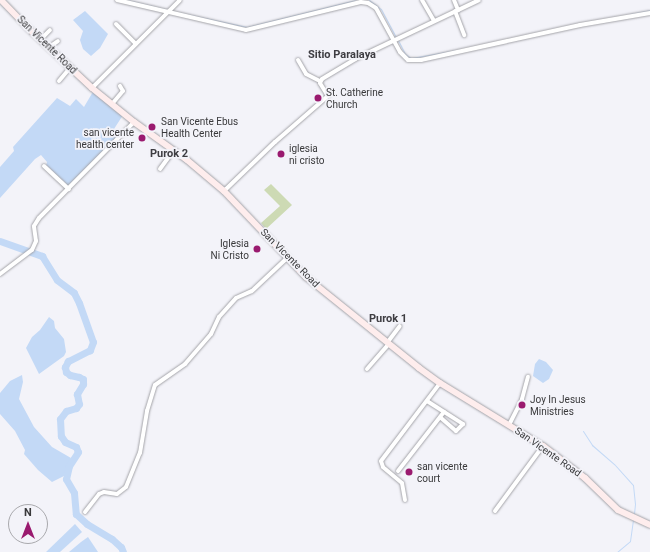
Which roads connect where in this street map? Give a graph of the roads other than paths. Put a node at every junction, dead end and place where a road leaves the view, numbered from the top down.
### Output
1 (117, 0) edge
2 (180, 0) edge
3 (422, 0) edge
4 (454, 0) edge
5 (479, 0) edge
6 (1, 2) edge
7 (457, 11) junction
8 (168, 12) junction
9 (650, 13) edge
10 (434, 21) junction
11 (116, 24) dead end
12 (50, 30) dead end
13 (464, 35) dead end
14 (40, 40) junction
15 (394, 40) junction
16 (58, 41) dead end
17 (136, 44) junction
18 (48, 48) junction
19 (298, 60) dead end
20 (70, 68) junction
21 (59, 81) dead end
22 (320, 81) junction
23 (120, 86) dead end
24 (92, 88) junction
25 (112, 104) junction
26 (134, 122) junction
27 (173, 151) junction
28 (44, 166) dead end
29 (160, 170) dead end
30 (69, 189) junction
31 (224, 191) junction
32 (287, 258) junction
33 (0, 274) edge
34 (400, 326) dead end
35 (388, 343) junction
36 (367, 369) dead end
37 (528, 377) dead end
38 (440, 383) junction
39 (427, 401) junction
40 (444, 412) junction
41 (440, 417) junction
42 (509, 425) junction
43 (543, 446) junction
44 (398, 471) dead end
45 (405, 500) dead end
46 (495, 511) dead end
47 (85, 512) dead end
48 (650, 525) edge

1 - 8 street
2 - 8 street
3 - 10 street
4 - 7 street
5 - 7 street
6 - 14 street, San Vicente Road
7 - 10 street
7 - 13 street
8 - 15 street
8 - 17 street
9 - 15 street
10 - 15 street
11 - 17 street
12 - 14 street
14 - 18 street, San Vicente Road
15 - 22 street
16 - 18 street
17 - 24 street
18 - 20 street, San Vicente Road
19 - 22 street
20 - 21 street
20 - 24 street, San Vicente Road
22 - 31 street
23 - 25 street
24 - 25 street, San Vicente Road
25 - 26 street, San Vicente Road
26 - 27 street, San Vicente Road
26 - 30 street
27 - 29 street
27 - 31 street, San Vicente Road
28 - 30 street
30 - 33 street
31 - 32 street, San Vicente Road
32 - 35 street, San Vicente Road
32 - 47 street
34 - 35 street
35 - 36 street
35 - 38 street, San Vicente Road
37 - 42 street
38 - 39 street
38 - 42 street, San Vicente Road
39 - 40 street
39 - 45 street
40 - 41 street
40 - 41 street
41 - 44 street
42 - 43 street, San Vicente Road
43 - 46 street
43 - 48 street, San Vicente Road

